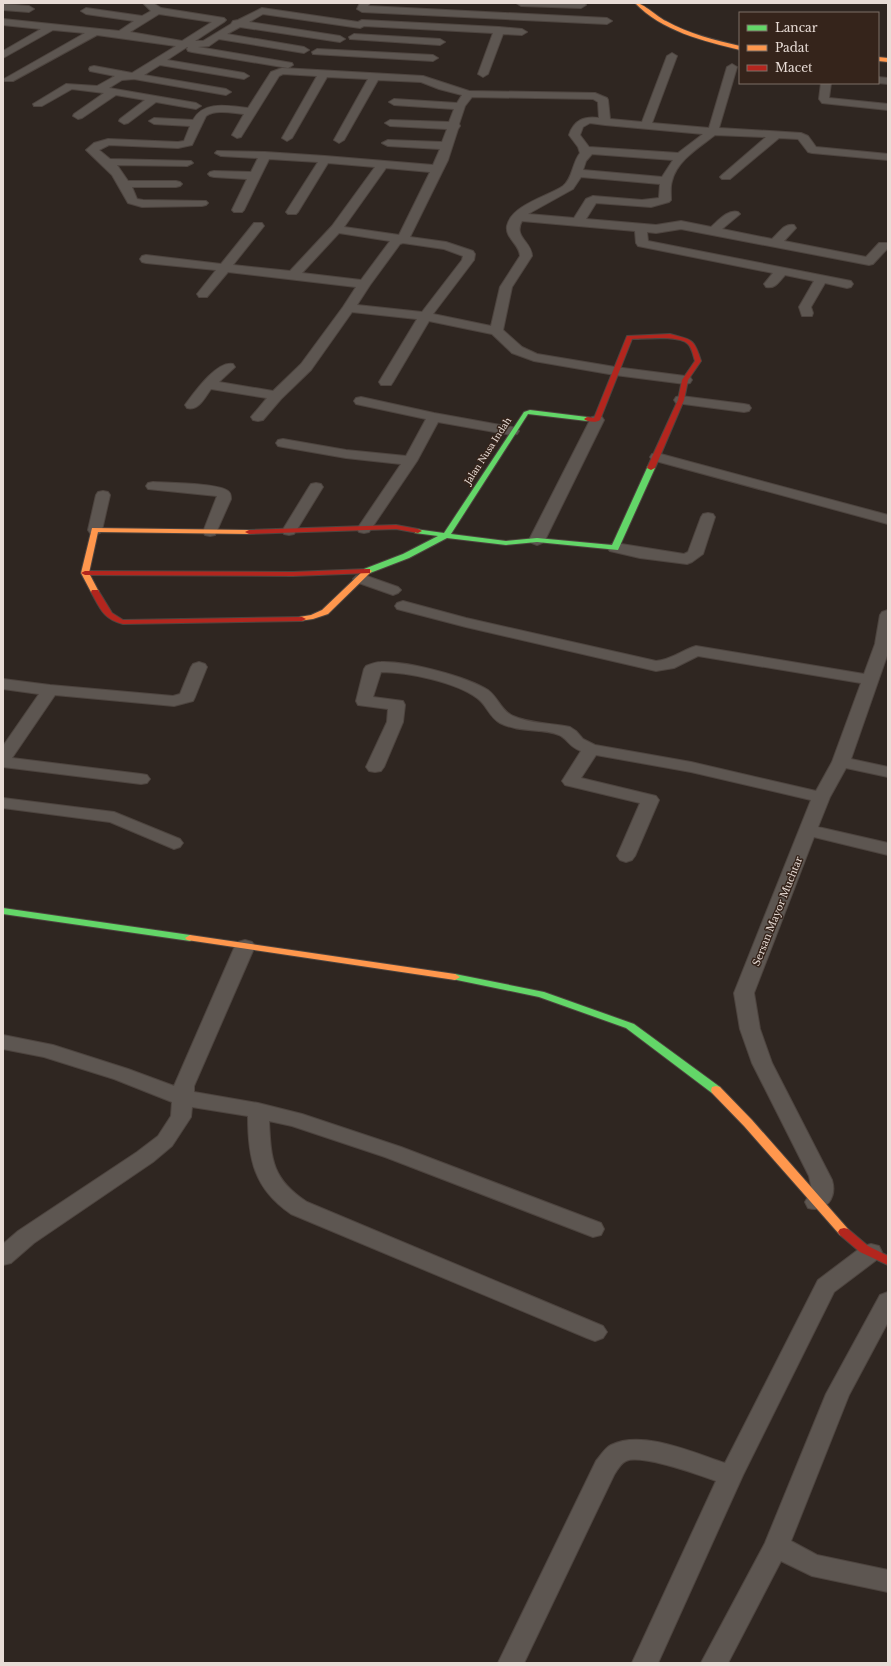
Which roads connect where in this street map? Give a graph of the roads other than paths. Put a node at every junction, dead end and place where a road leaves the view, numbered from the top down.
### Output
1 (148, 3) edge
2 (184, 3) edge
3 (365, 3) edge
4 (449, 3) edge
5 (521, 3) edge
6 (637, 3) edge
7 (581, 5) dead end
8 (3, 7) edge
9 (29, 9) dead end
10 (86, 11) dead end
11 (158, 11) junction
12 (170, 12) junction
13 (667, 13) dead end
14 (450, 14) junction
15 (204, 18) junction
16 (143, 19) junction
17 (221, 20) junction
18 (607, 21) dead end
19 (3, 22) edge
20 (241, 24) junction
21 (192, 25) dead end
22 (51, 27) junction
23 (446, 27) junction
24 (499, 30) junction
25 (96, 31) junction
26 (522, 32) dead end
27 (180, 33) dead end
28 (121, 34) junction
29 (218, 36) junction
30 (354, 37) dead end
31 (340, 39) dead end
32 (9, 40) dead end
33 (739, 40) edge
34 (168, 41) junction
35 (27, 42) junction
36 (440, 42) junction
37 (183, 45) junction
38 (739, 48) edge
39 (304, 50) dead end
40 (317, 52) dead end
41 (3, 55) edge
42 (672, 56) dead end
43 (157, 61) junction
44 (288, 65) dead end
45 (732, 67) dead end
46 (428, 68) junction
47 (94, 69) dead end
48 (324, 73) junction
49 (483, 74) dead end
50 (134, 76) junction
51 (244, 76) dead end
52 (375, 76) junction
53 (8, 79) dead end
54 (826, 84) edge
55 (99, 89) junction
56 (113, 92) junction
57 (226, 92) dead end
58 (469, 94) junction
59 (154, 99) junction
60 (394, 102) dead end
61 (38, 104) dead end
62 (196, 106) dead end
63 (460, 106) junction
64 (888, 107) edge
65 (251, 112) junction
66 (78, 116) dead end
67 (154, 121) dead end
68 (124, 122) dead end
69 (605, 122) junction
70 (198, 123) junction
71 (390, 123) dead end
72 (646, 125) junction
73 (455, 126) junction
74 (713, 132) junction
75 (236, 135) dead end
76 (776, 135) junction
77 (287, 138) dead end
78 (339, 140) dead end
79 (388, 143) dead end
80 (447, 146) junction
81 (584, 150) junction
82 (221, 153) dead end
83 (265, 155) junction
84 (681, 157) junction
85 (888, 157) edge
86 (325, 159) junction
87 (109, 162) junction
88 (187, 163) dead end
89 (383, 164) junction
90 (437, 169) junction
91 (578, 173) junction
92 (214, 174) dead end
93 (254, 176) junction
94 (726, 177) dead end
95 (666, 181) junction
96 (126, 184) junction
97 (176, 184) dead end
98 (202, 203) dead end
99 (238, 210) dead end
100 (292, 212) dead end
101 (734, 214) dead end
102 (518, 217) junction
103 (576, 222) junction
104 (258, 226) dead end
105 (642, 228) junction
106 (790, 228) dead end
107 (336, 229) junction
108 (713, 231) junction
109 (403, 239) junction
110 (775, 243) junction
111 (883, 246) dead end
112 (146, 259) dead end
113 (224, 268) junction
114 (782, 271) junction
115 (293, 275) junction
116 (822, 278) junction
117 (364, 284) junction
118 (770, 284) dead end
119 (847, 284) dead end
120 (203, 294) dead end
121 (349, 308) junction
122 (807, 313) dead end
123 (425, 316) junction
124 (496, 331) junction
125 (228, 367) dead end
126 (615, 371) junction
127 (685, 380) junction
128 (386, 382) dead end
129 (208, 384) junction
130 (276, 396) junction
131 (681, 400) junction
132 (361, 401) dead end
133 (192, 405) dead end
134 (744, 408) dead end
135 (258, 417) dead end
136 (434, 417) junction
137 (597, 420) junction
138 (512, 431) junction
139 (283, 443) dead end
140 (657, 457) junction
141 (410, 461) junction
142 (153, 486) dead end
143 (316, 487) dead end
144 (103, 495) dead end
145 (708, 517) dead end
146 (888, 520) edge
147 (364, 529) junction
148 (95, 530) junction
149 (289, 531) junction
150 (210, 532) junction
151 (446, 535) junction
152 (537, 540) junction
153 (616, 548) junction
154 (85, 573) junction
155 (365, 575) junction
156 (386, 587) dead end
157 (403, 606) dead end
158 (888, 615) edge
159 (199, 667) dead end
160 (871, 680) junction
161 (3, 684) edge
162 (50, 690) junction
163 (591, 749) junction
164 (3, 759) edge
165 (3, 762) edge
166 (841, 762) junction
167 (375, 767) dead end
168 (888, 772) edge
169 (141, 779) dead end
170 (821, 797) junction
171 (3, 803) edge
172 (808, 830) junction
173 (174, 843) dead end
174 (888, 849) edge
175 (626, 856) dead end
176 (3, 910) edge
177 (245, 946) junction
178 (3, 1042) edge
179 (182, 1098) junction
180 (258, 1110) junction
181 (816, 1202) junction
182 (593, 1229) dead end
183 (3, 1257) edge
184 (879, 1257) edge
185 (888, 1301) edge
186 (595, 1332) dead end
187 (731, 1475) junction
188 (776, 1546) junction
189 (888, 1581) edge
190 (511, 1663) edge
191 (645, 1663) edge
192 (714, 1663) edge

1 - 11 street
2 - 12 street
3 - 14 street
4 - 14 street
5 - 7 street
6 - 38 main road
8 - 9 street
10 - 16 street
11 - 12 street
11 - 16 street
12 - 15 street
13 - 33 main road
14 - 18 street
14 - 23 street
15 - 17 street
15 - 21 street
16 - 28 street
17 - 20 street
17 - 37 street
19 - 22 street
20 - 23 street
20 - 29 street
20 - 31 street
22 - 25 street
22 - 35 street
23 - 24 street
23 - 36 street
24 - 26 street
24 - 49 street
25 - 28 street
25 - 53 street
27 - 34 street
28 - 34 street
29 - 37 street
29 - 39 street
30 - 36 street
32 - 35 street
34 - 37 street
35 - 41 street
36 - 46 street
37 - 43 street
37 - 44 street
40 - 46 street
42 - 72 street
43 - 50 street
43 - 51 street
45 - 74 street
46 - 52 street
46 - 58 street
47 - 50 street
48 - 52 street
48 - 65 street
48 - 77 street
50 - 55 street
50 - 57 street
52 - 78 street
54 - 64 street
55 - 56 street
55 - 61 street
56 - 59 street
56 - 66 street
58 - 63 street
58 - 69 street
59 - 62 street
59 - 68 street
60 - 63 street
63 - 73 street
65 - 70 street
65 - 75 street
67 - 70 street
69 - 72 street
69 - 81 street
70 - 87 street
71 - 73 street
72 - 74 street
73 - 80 street
74 - 76 street
74 - 84 street
76 - 85 street
76 - 94 street
79 - 80 street
80 - 90 street
81 - 84 street
81 - 91 street
82 - 83 street
83 - 86 street
83 - 93 street
84 - 95 street
86 - 89 street
86 - 100 street
87 - 88 street
87 - 96 street
89 - 90 street
89 - 107 street
90 - 109 street
91 - 95 street
91 - 102 street
92 - 93 street
93 - 99 street
95 - 103 street
96 - 97 street
96 - 98 street
101 - 108 street
102 - 103 street
102 - 124 street
103 - 105 street
104 - 113 street
105 - 108 street
105 - 114 street
106 - 110 street
107 - 109 street
107 - 115 street
108 - 110 street
109 - 117 street
109 - 123 street
110 - 111 street
112 - 113 street
113 - 115 street
113 - 120 street
114 - 116 street
114 - 118 street
115 - 117 street
116 - 119 street
116 - 122 street
117 - 121 street
121 - 123 street
121 - 130 street
123 - 124 street
123 - 128 street
124 - 126 street
125 - 129 street
126 - 127 street
126 - 127 main road
126 - 137 main road
127 - 131 main road
129 - 130 street
129 - 133 street
130 - 135 street
131 - 134 street
131 - 140 main road
132 - 136 street
136 - 138 street
136 - 141 street
137 - 138 main road, Jalan Nusa Indah
137 - 152 street
138 - 151 main road, Jalan Nusa Indah
139 - 141 street
140 - 146 street
140 - 153 main road
141 - 147 street
142 - 150 street
143 - 149 street
144 - 148 street
145 - 153 street
147 - 149 main road
147 - 151 main road
148 - 150 main road
148 - 154 main road
149 - 150 main road
151 - 152 main road
151 - 155 main road
152 - 153 main road
154 - 155 main road
154 - 155 main road
155 - 156 street
157 - 160 street
158 - 160 street, Sersan Mayor Muchtar
159 - 162 street
160 - 166 street, Sersan Mayor Muchtar
161 - 162 street
162 - 164 street
163 - 167 street
163 - 170 street
163 - 175 street
165 - 169 street
166 - 168 street
166 - 170 street, Sersan Mayor Muchtar
170 - 172 street, Sersan Mayor Muchtar
171 - 173 street
172 - 174 street
172 - 181 street, Sersan Mayor Muchtar
176 - 177 main road
177 - 179 street
177 - 181 main road
178 - 179 street
179 - 180 street
179 - 183 street
180 - 182 street
180 - 186 street
181 - 184 main road
184 - 187 street
185 - 188 street
187 - 190 street
187 - 191 street
188 - 189 street
188 - 192 street

